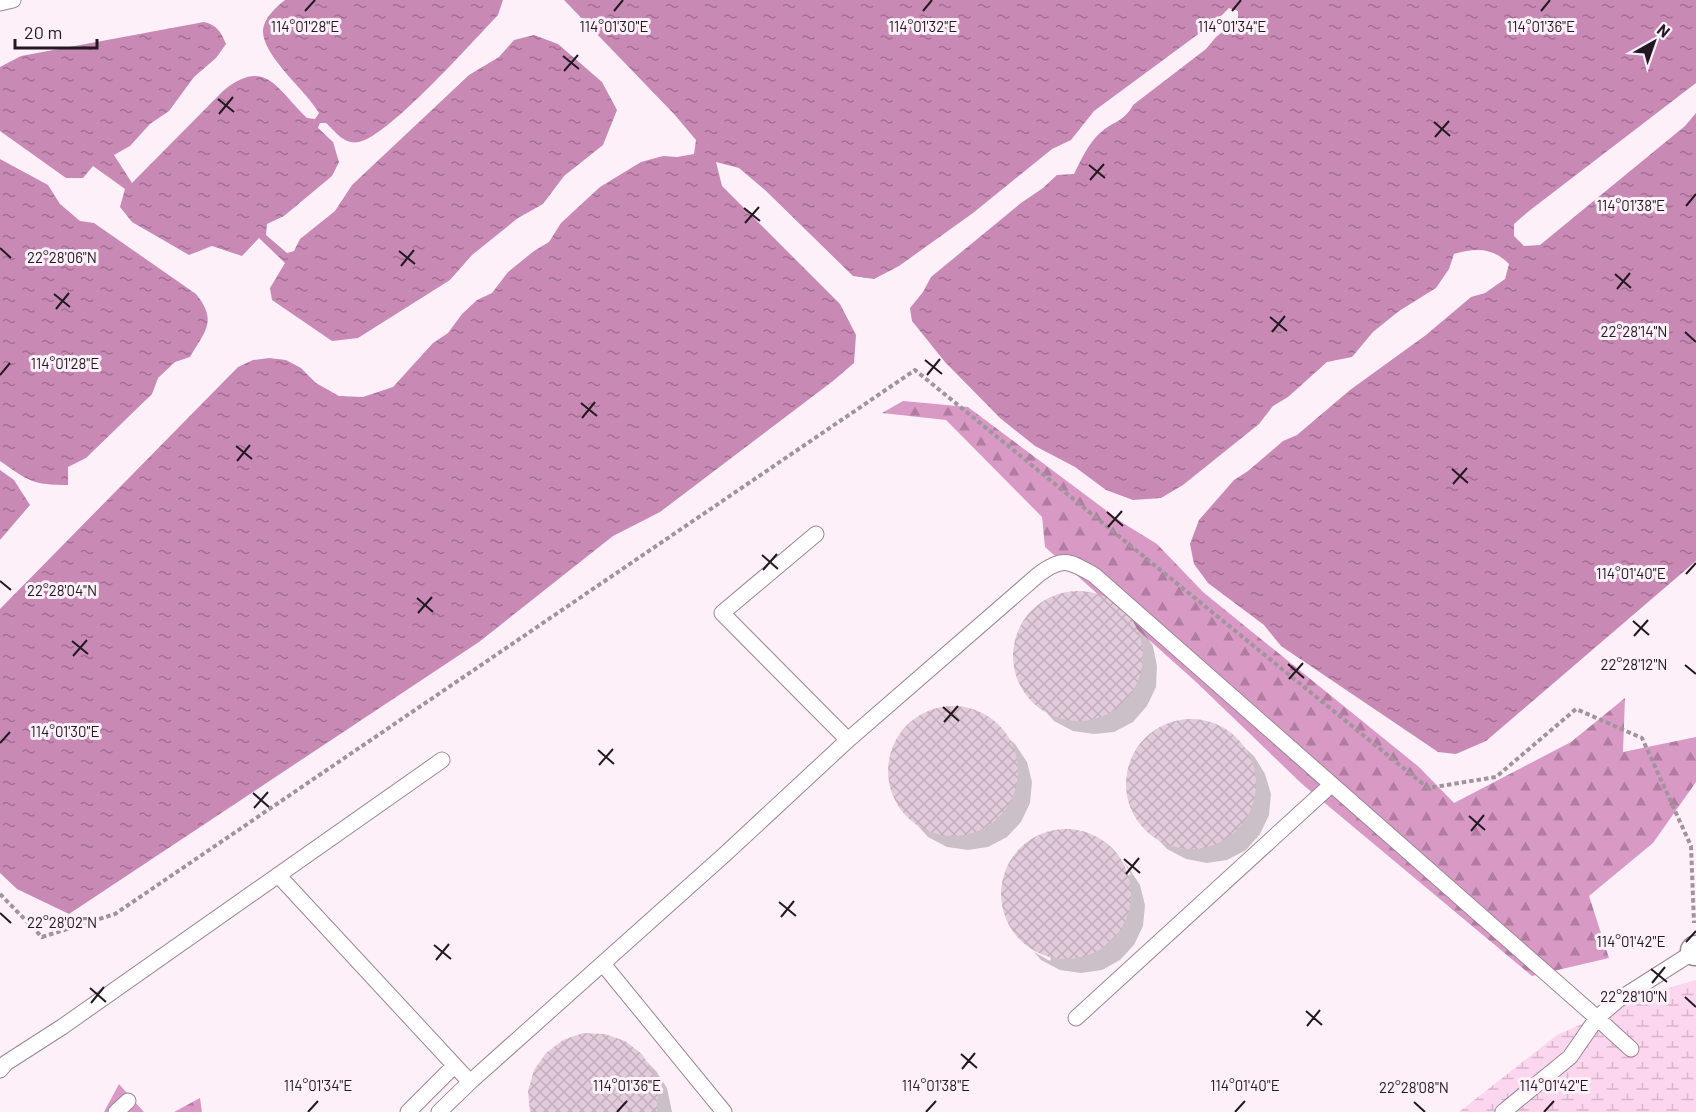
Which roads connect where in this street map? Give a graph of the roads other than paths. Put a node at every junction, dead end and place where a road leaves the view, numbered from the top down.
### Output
1 (13, 0) edge
2 (0, 3) edge
3 (816, 534) dead end
4 (848, 740) junction
5 (442, 760) dead end
6 (1331, 785) junction
7 (278, 875) junction
8 (1696, 950) edge
9 (603, 964) junction
10 (1076, 1018) dead end
11 (1597, 1018) junction
12 (1631, 1049) dead end
13 (453, 1067) junction
14 (0, 1070) edge
15 (470, 1082) junction
16 (128, 1101) dead end
17 (116, 1112) edge
18 (408, 1112) edge
19 (439, 1112) edge
20 (724, 1112) edge
21 (1503, 1112) edge

1 - 2 lane
3 - 4 lane
4 - 6 lane
4 - 9 lane
5 - 7 lane
6 - 10 lane
6 - 11 lane
7 - 13 lane
7 - 14 lane
8 - 11 lane
9 - 15 lane
9 - 20 lane
11 - 12 lane
11 - 21 lane
13 - 15 lane
13 - 18 lane
15 - 19 lane
16 - 17 lane

